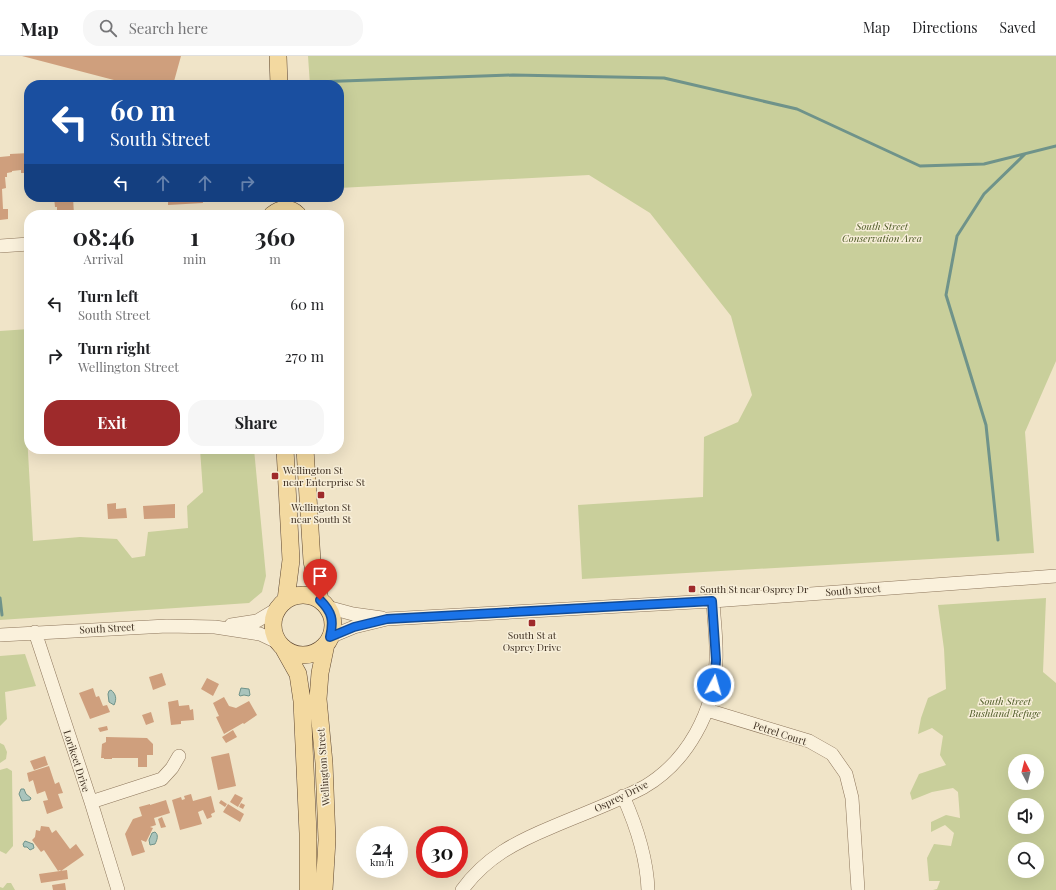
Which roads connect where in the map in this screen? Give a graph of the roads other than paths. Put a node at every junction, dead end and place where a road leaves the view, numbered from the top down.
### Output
1 (278, 56) edge
2 (279, 80) edge
3 (24, 244) edge
4 (0, 246) edge
5 (285, 454) edge
6 (305, 454) edge
7 (1056, 576) edge
8 (712, 601) junction
9 (323, 604) junction
10 (282, 605) junction
11 (387, 619) junction
12 (215, 628) junction
13 (35, 632) junction
14 (0, 635) edge
15 (328, 640) junction
16 (281, 646) junction
17 (707, 710) junction
18 (179, 756) dead end
19 (623, 796) junction
20 (91, 802) junction
21 (118, 890) edge
22 (308, 890) edge
23 (324, 890) edge
24 (462, 890) edge
25 (648, 890) edge
26 (858, 890) edge

1 - 2 main road
3 - 4 street
5 - 10 main road, Wellington Street
6 - 9 main road, Wellington Street
7 - 8 street, South Street
8 - 11 street, South Street
8 - 17 street, Osprey Drive
9 - 10 main road
9 - 11 street, South Street
9 - 15 main road, Wellington Street
10 - 12 street, South Street
10 - 16 main road, Wellington Street
11 - 15 street, South Street
12 - 13 street, South Street
12 - 16 street, South Street
13 - 14 street, South Street
13 - 20 street, Lorikeet Drive
15 - 16 main road
15 - 23 main road, Wellington Street
16 - 22 main road, Wellington Street
17 - 19 street, Osprey Drive
17 - 26 street, Petrel Court
18 - 20 street
19 - 24 street, Osprey Drive
19 - 25 street
20 - 21 street, Lorikeet Drive

